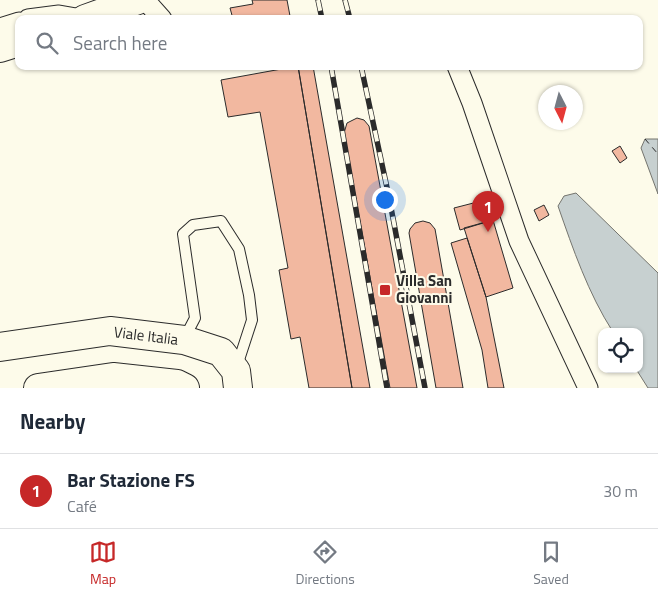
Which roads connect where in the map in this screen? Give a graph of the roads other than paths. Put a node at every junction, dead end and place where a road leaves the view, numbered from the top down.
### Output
1 (138, 1) edge
2 (96, 15) edge
3 (157, 15) edge
4 (15, 23) edge
5 (0, 28) edge
6 (15, 43) edge
7 (0, 48) edge
8 (459, 70) edge
9 (184, 340) junction
10 (0, 347) edge
11 (237, 379) edge
12 (38, 388) edge
13 (185, 388) edge
14 (588, 388) edge

1 - 2 main road
1 - 3 street
4 - 5 street
6 - 7 main road
8 - 14 street
9 - 10 main road, Viale Italia
9 - 11 main road, Viale Italia
9 - 11 lane
12 - 13 main road

